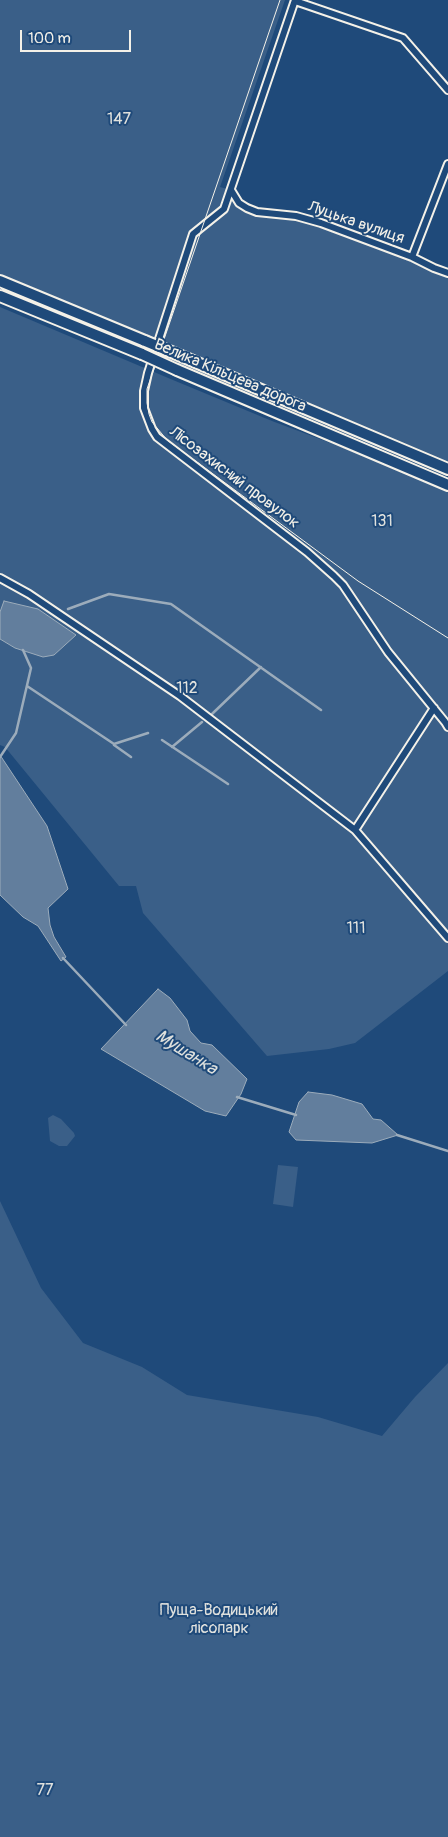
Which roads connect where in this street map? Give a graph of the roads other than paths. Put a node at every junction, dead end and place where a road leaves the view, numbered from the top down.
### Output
1 (295, 0) edge
2 (448, 90) edge
3 (448, 164) edge
4 (231, 190) junction
5 (412, 257) junction
6 (448, 273) edge
7 (0, 281) edge
8 (0, 296) edge
9 (448, 469) edge
10 (448, 485) edge
11 (0, 578) edge
12 (434, 708) junction
13 (448, 727) edge
14 (355, 830) junction
15 (448, 938) edge

1 - 2 street
1 - 4 street, Лісозахисний провулок
3 - 5 street
4 - 5 street, Луцька вулиця
4 - 12 street, Лісозахисний провулок
5 - 6 street, Луцька вулиця
7 - 9 main road, Велика Кільцева дорога, bridge
8 - 10 main road, Велика Кільцева дорога, bridge
11 - 14 street
12 - 13 street, Лісозахисний провулок
12 - 14 street
14 - 15 street

